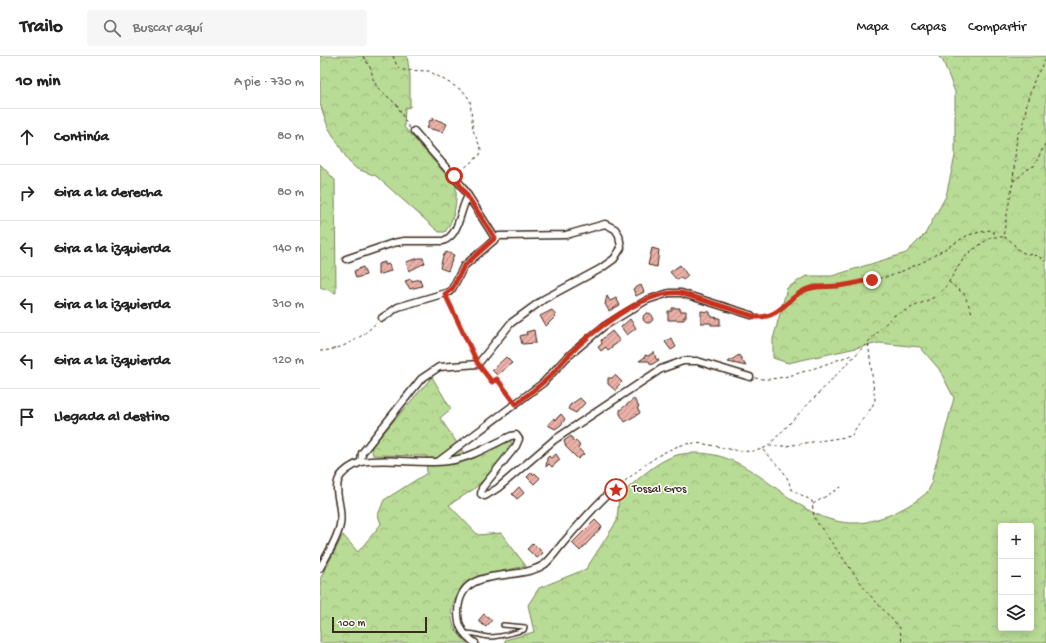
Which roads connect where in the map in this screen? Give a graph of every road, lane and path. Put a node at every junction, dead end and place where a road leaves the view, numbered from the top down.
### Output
1 (363, 56) edge
2 (393, 56) edge
3 (1046, 59) edge
4 (414, 130) joint
5 (1046, 142) edge
6 (454, 176) junction
7 (1014, 181) junction
8 (468, 196) junction
9 (994, 236) junction
10 (1003, 237) junction
11 (495, 238) junction
12 (346, 259) dead end
13 (1046, 262) edge
14 (949, 282) junction
15 (445, 294) junction
16 (751, 315) joint
17 (973, 315) dead end
18 (382, 318) joint
19 (868, 341) junction
20 (320, 351) edge
21 (854, 357) junction
22 (478, 364) junction
23 (750, 377) joint
24 (516, 404) junction
25 (768, 446) junction
26 (763, 449) junction
27 (361, 462) junction
28 (439, 462) junction
29 (844, 486) dead end
30 (606, 496) joint
31 (812, 504) junction
32 (320, 568) edge
33 (503, 625) dead end
34 (464, 634) junction
35 (475, 643) edge
36 (902, 643) edge

1 - 4 path
2 - 6 path
3 - 7 path
4 - 6 street
5 - 7 path
6 - 8 street
7 - 10 path
8 - 11 street
8 - 12 street
9 - 10 path
9 - 14 path
9 - 16 path
10 - 13 path
11 - 15 street
11 - 22 street
14 - 17 path
14 - 19 path
15 - 18 street
15 - 22 path
16 - 24 street
18 - 20 path
19 - 21 path
19 - 25 path
21 - 23 path
21 - 25 path
22 - 24 path
22 - 27 street
23 - 28 street
24 - 28 street
25 - 26 path
26 - 30 path
26 - 31 path
27 - 28 street
27 - 32 street
29 - 31 path
30 - 34 street
31 - 36 path
33 - 34 lane
34 - 35 street

